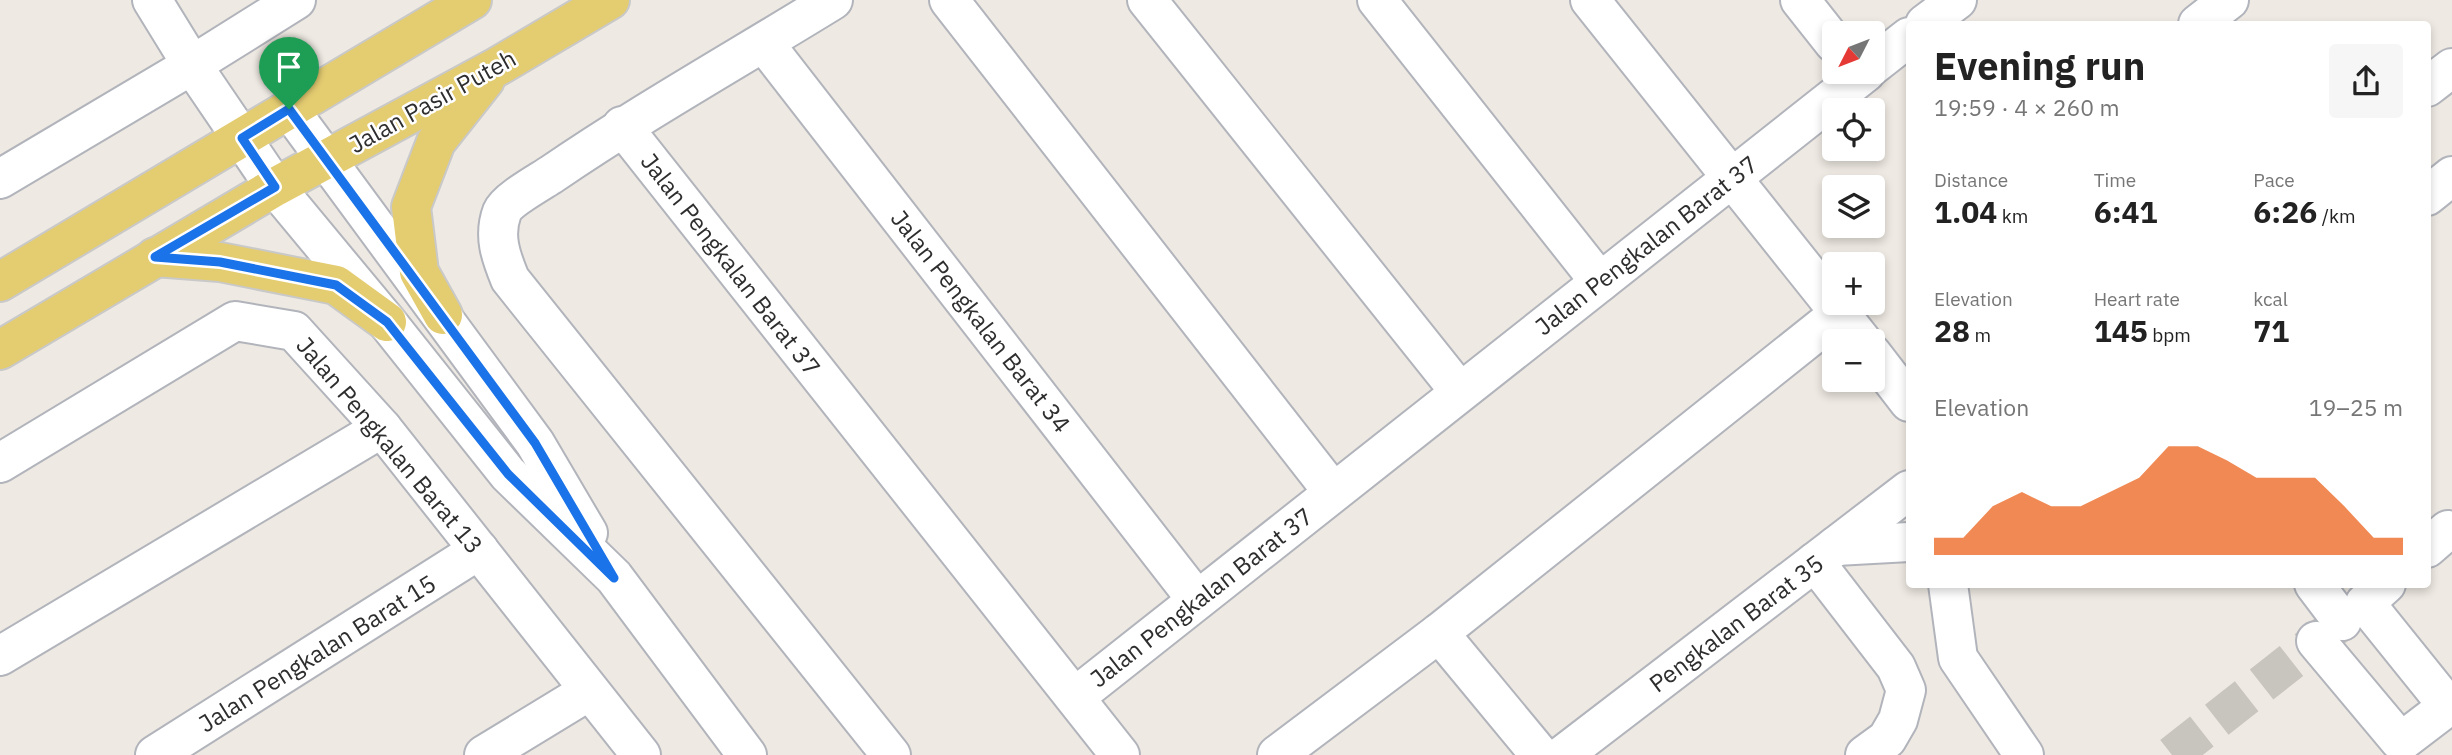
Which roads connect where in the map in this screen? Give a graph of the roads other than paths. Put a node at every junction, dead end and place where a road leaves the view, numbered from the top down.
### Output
1 (152, 0) edge
2 (296, 0) edge
3 (472, 0) edge
4 (610, 0) edge
5 (833, 0) edge
6 (949, 0) edge
7 (1147, 0) edge
8 (1377, 0) edge
9 (1590, 0) edge
10 (1800, 0) edge
11 (1957, 0) edge
12 (2229, 0) edge
13 (1930, 21) edge
14 (2202, 21) edge
15 (1822, 28) edge
16 (1906, 39) edge
17 (764, 43) junction
18 (1885, 55) edge
19 (192, 65) junction
20 (495, 68) junction
21 (2452, 68) edge
22 (1848, 84) edge
23 (2431, 84) edge
24 (289, 109) junction
25 (622, 126) junction
26 (242, 138) junction
27 (324, 159) junction
28 (2452, 176) edge
29 (1733, 177) junction
30 (0, 179) edge
31 (275, 187) junction
32 (2431, 193) edge
33 (155, 257) junction
34 (0, 282) edge
35 (1600, 282) junction
36 (443, 315) junction
37 (387, 322) junction
38 (1851, 327) edge
39 (0, 350) edge
40 (1885, 371) edge
41 (1460, 393) junction
42 (1906, 398) edge
43 (382, 428) junction
44 (0, 463) edge
45 (1333, 492) junction
46 (1906, 492) edge
47 (1906, 542) edge
48 (479, 550) junction
49 (1826, 554) junction
50 (614, 578) junction
51 (1949, 588) edge
52 (2315, 588) edge
53 (2382, 588) edge
54 (1197, 600) junction
55 (1439, 633) junction
56 (0, 656) edge
57 (589, 691) junction
58 (1074, 697) junction
59 (2450, 705) edge
60 (155, 755) edge
61 (484, 755) edge
62 (641, 755) edge
63 (747, 755) edge
64 (891, 755) edge
65 (1119, 755) edge
66 (1277, 755) edge
67 (1540, 755) edge
68 (1563, 755) edge
69 (1865, 755) edge
70 (2024, 755) edge

1 - 19 street
2 - 19 street
3 - 24 main road
4 - 20 main road, Jalan Pasir Puteh
5 - 17 street
6 - 45 street
7 - 41 street
8 - 35 street
9 - 29 street
10 - 15 street
11 - 13 street
12 - 14 street
16 - 18 street, Jalan Pengkalan Barat 37
17 - 25 street
17 - 54 street, Jalan Pengkalan Barat 34
19 - 26 street
19 - 30 street
20 - 27 main road, Jalan Pasir Puteh
20 - 36 main road
21 - 23 street
22 - 29 street, Jalan Pengkalan Barat 37
24 - 26 main road
24 - 27 street
25 - 58 street, Jalan Pengkalan Barat 37
25 - 64 street
26 - 31 street
26 - 34 main road
27 - 31 main road, Jalan Pasir Puteh
27 - 36 street
28 - 32 street
29 - 35 street, Jalan Pengkalan Barat 37
29 - 38 street
31 - 33 main road, Jalan Pasir Puteh
31 - 37 street
33 - 37 main road
33 - 39 main road, Jalan Pasir Puteh
35 - 41 street, Jalan Pengkalan Barat 37
36 - 50 street
37 - 50 street
38 - 55 street
40 - 42 street
41 - 45 street, Jalan Pengkalan Barat 37
43 - 44 street, Jalan Pengkalan Barat 13
43 - 48 street, Jalan Pengkalan Barat 13
43 - 56 street
45 - 54 street, Jalan Pengkalan Barat 37
46 - 49 street, Pengkalan Barat 35
47 - 49 street
48 - 57 street, Jalan Pengkalan Barat 13
48 - 60 street, Jalan Pengkalan Barat 15
49 - 68 street, Pengkalan Barat 35
49 - 69 street
50 - 63 street
51 - 70 street
52 - 59 street
53 - 59 street
54 - 58 street, Jalan Pengkalan Barat 37
55 - 66 street
55 - 67 street
57 - 61 street
57 - 62 street, Jalan Pengkalan Barat 13
58 - 65 street

